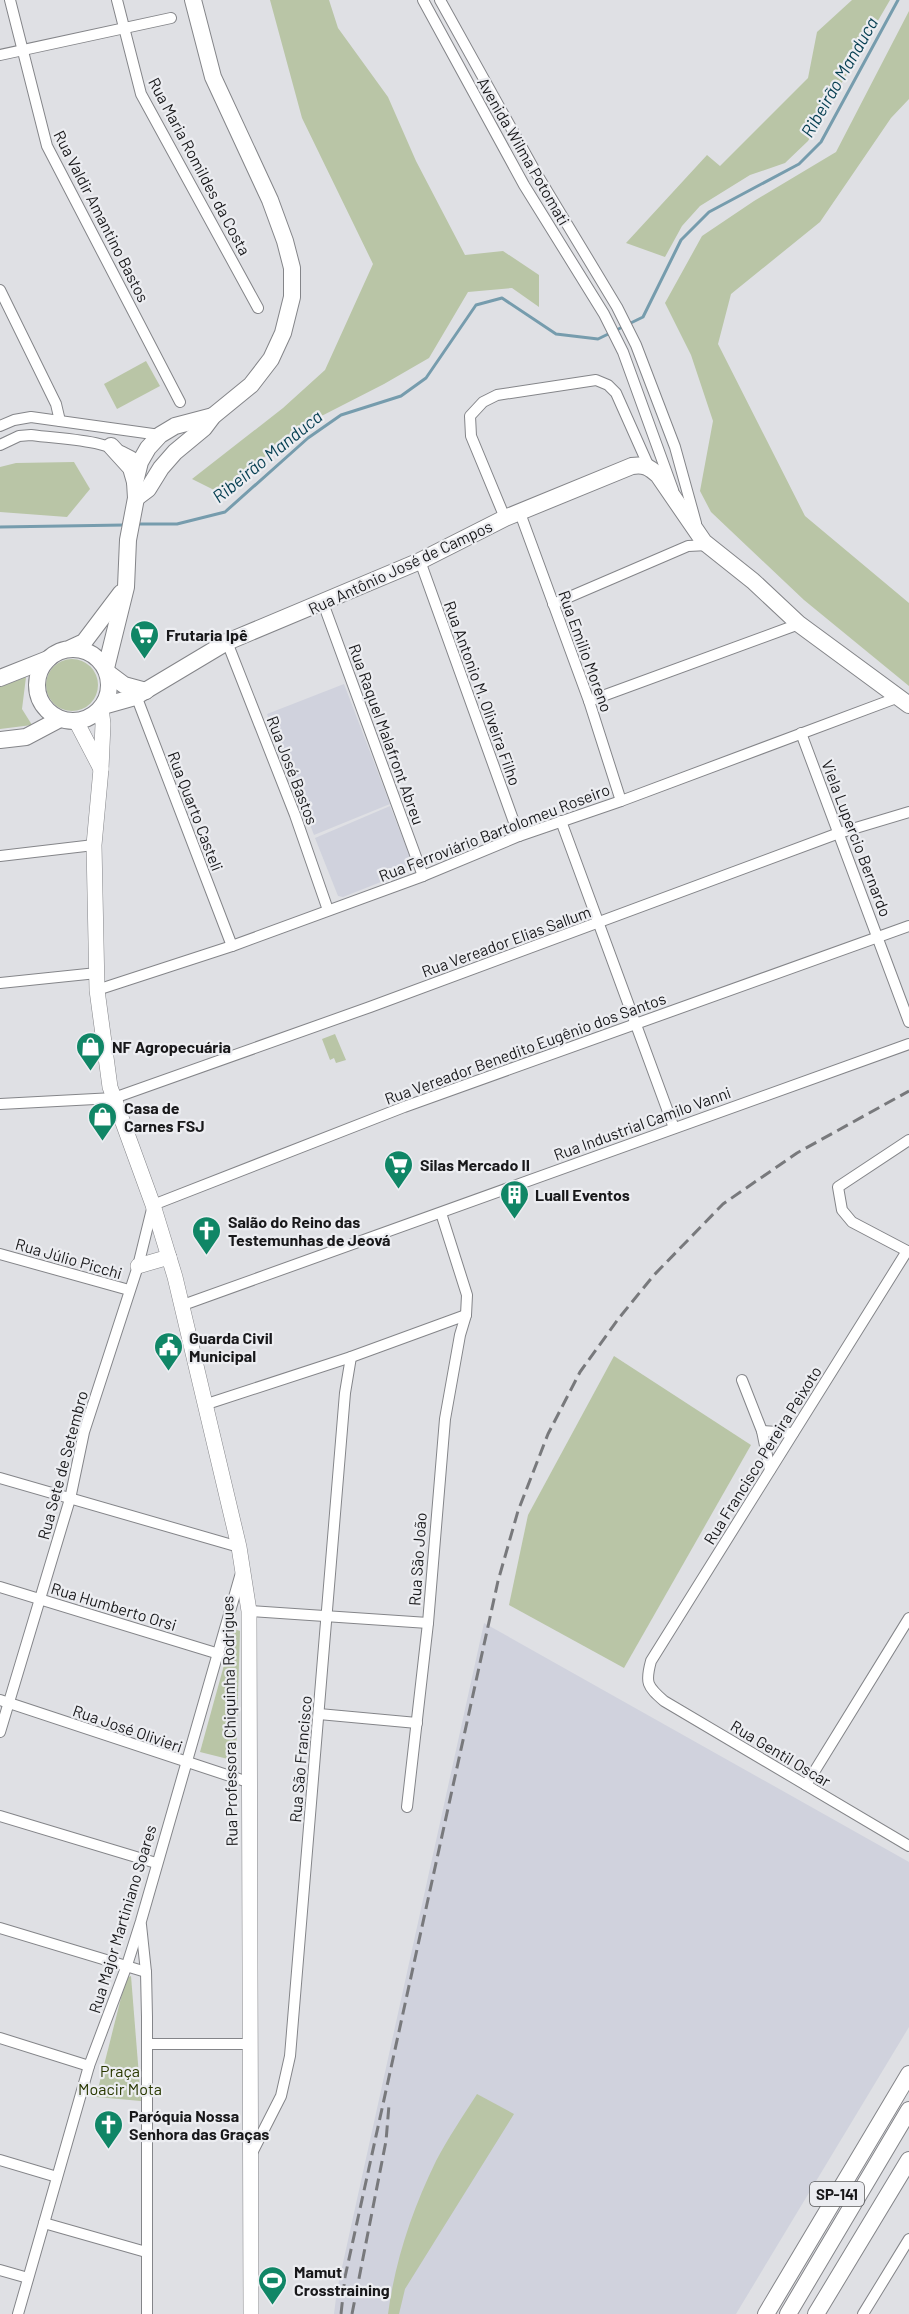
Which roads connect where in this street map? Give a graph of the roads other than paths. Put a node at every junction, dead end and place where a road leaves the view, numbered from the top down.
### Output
1 (10, 0) edge
2 (117, 0) edge
3 (193, 0) edge
4 (423, 0) edge
5 (440, 0) edge
6 (171, 18) dead end
7 (123, 28) junction
8 (21, 51) junction
9 (0, 55) edge
10 (0, 290) edge
11 (258, 308) dead end
12 (180, 402) dead end
13 (213, 416) junction
14 (46, 419) junction
15 (60, 421) junction
16 (75, 423) junction
17 (0, 426) edge
18 (160, 435) junction
19 (44, 437) junction
20 (72, 440) junction
21 (0, 445) edge
22 (111, 446) junction
23 (175, 452) junction
24 (140, 462) junction
25 (161, 468) junction
26 (654, 471) junction
27 (135, 495) junction
28 (678, 504) junction
29 (512, 515) junction
30 (703, 539) junction
31 (420, 561) junction
32 (126, 587) junction
33 (323, 603) junction
34 (553, 604) junction
35 (799, 624) junction
36 (227, 642) junction
37 (71, 648) junction
38 (48, 659) junction
39 (107, 671) junction
40 (0, 678) edge
41 (138, 691) junction
42 (589, 701) junction
43 (904, 701) edge
44 (102, 707) junction
45 (68, 720) junction
46 (801, 733) junction
47 (0, 740) edge
48 (101, 769) junction
49 (621, 801) junction
50 (909, 812) edge
51 (561, 821) junction
52 (838, 833) junction
53 (519, 836) junction
54 (94, 845) junction
55 (0, 856) edge
56 (423, 876) junction
57 (328, 910) junction
58 (598, 923) junction
59 (909, 926) edge
60 (879, 937) junction
61 (232, 946) junction
62 (97, 973) junction
63 (0, 982) edge
64 (98, 990) junction
65 (909, 1022) edge
66 (635, 1024) junction
67 (909, 1044) edge
68 (114, 1098) junction
69 (0, 1104) edge
70 (674, 1128) junction
71 (909, 1140) edge
72 (153, 1205) junction
73 (441, 1213) junction
74 (908, 1252) edge
75 (0, 1254) edge
76 (169, 1257) junction
77 (138, 1266) junction
78 (129, 1290) junction
79 (183, 1305) junction
80 (466, 1315) junction
81 (351, 1357) junction
82 (742, 1380) dead end
83 (207, 1404) junction
84 (762, 1431) junction
85 (793, 1433) junction
86 (770, 1470) junction
87 (0, 1478) edge
88 (70, 1498) junction
89 (239, 1547) junction
90 (243, 1567) junction
91 (0, 1587) edge
92 (40, 1598) junction
93 (249, 1611) junction
94 (327, 1617) junction
95 (909, 1618) edge
96 (428, 1623) junction
97 (219, 1654) junction
98 (647, 1677) joint
99 (4, 1702) edge
100 (319, 1714) junction
101 (417, 1723) junction
102 (0, 1732) edge
103 (185, 1763) junction
104 (248, 1782) junction
105 (806, 1785) junction
106 (407, 1807) dead end
107 (0, 1816) edge
108 (909, 1846) edge
109 (156, 1863) junction
110 (141, 1921) junction
111 (0, 1928) edge
112 (127, 1965) junction
113 (146, 1972) junction
114 (0, 2038) edge
115 (147, 2044) junction
116 (249, 2044) junction
117 (89, 2066) junction
118 (909, 2074) edge
119 (909, 2110) edge
120 (250, 2156) junction
121 (0, 2160) edge
122 (909, 2160) edge
123 (57, 2177) junction
124 (44, 2223) junction
125 (908, 2245) edge
126 (146, 2252) junction
127 (0, 2270) edge
128 (28, 2278) junction
129 (18, 2314) edge
130 (147, 2314) edge
131 (251, 2314) edge
132 (766, 2314) edge
133 (788, 2314) edge
134 (816, 2314) edge
135 (863, 2314) edge

1 - 8 street, Rua Valdir Amantino Bastos
2 - 7 street, Rua Maria Romildes da Costa
3 - 13 main road
4 - 28 street, Avenida Wilma Potomati
5 - 30 street, Avenida Wilma Potomati
6 - 7 street
7 - 8 street
7 - 11 street, Rua Maria Romildes da Costa
8 - 9 street
8 - 12 street, Rua Valdir Amantino Bastos
10 - 15 street
13 - 18 main road
13 - 23 main road
14 - 15 street
14 - 17 street
14 - 19 street
15 - 16 street
16 - 18 street
16 - 20 street
18 - 23 main road
18 - 24 main road
19 - 20 street
19 - 21 street
20 - 22 street
22 - 24 street
22 - 27 main road
23 - 25 main road
24 - 25 main road
24 - 27 main road
25 - 27 main road
26 - 28 main road
26 - 29 main road, Rua Antônio José de Campos
26 - 29 street, Rua Emilio Moreno
27 - 32 main road
28 - 30 main road
29 - 31 main road, Rua Antônio José de Campos
29 - 34 street, Rua Emilio Moreno
30 - 34 street
30 - 35 main road
31 - 33 main road, Rua Antônio José de Campos
31 - 53 street, Rua Antonio M. Oliveira Filho
32 - 37 main road
32 - 39 main road
33 - 36 main road, Rua Antônio José de Campos
33 - 56 street, Rua Raquel Malafront Abreu
34 - 42 street, Rua Emilio Moreno
35 - 42 street
35 - 43 main road
36 - 41 main road, Rua Antônio José de Campos
36 - 57 street, Rua José Bastos
37 - 38 main road
37 - 39 main road
38 - 40 main road
38 - 45 main road
39 - 41 main road
39 - 44 main road
41 - 44 main road, Rua Antônio José de Campos
41 - 61 street, Rua Quarto Casteli
42 - 49 street, Rua Emilio Moreno
43 - 46 street, Rua Ferroviário Bartolomeu Roseiro
44 - 45 main road
44 - 48 main road, Rua Professora Chiquinha Rodrigues
45 - 47 main road
45 - 48 main road
46 - 49 street, Rua Ferroviário Bartolomeu Roseiro
46 - 52 street, Viela Lupercio Bernardo
48 - 54 main road, Rua Professora Chiquinha Rodrigues
49 - 51 street, Rua Ferroviário Bartolomeu Roseiro
50 - 52 street, Rua Vereador Elias Sallum
51 - 53 street, Rua Ferroviário Bartolomeu Roseiro
51 - 58 street
52 - 58 street, Rua Vereador Elias Sallum
52 - 60 street, Viela Lupercio Bernardo
53 - 56 street, Rua Ferroviário Bartolomeu Roseiro
54 - 55 street
54 - 62 main road, Rua Professora Chiquinha Rodrigues
56 - 57 street, Rua Ferroviário Bartolomeu Roseiro
57 - 61 street, Rua Ferroviário Bartolomeu Roseiro
58 - 66 street
58 - 68 street, Rua Vereador Elias Sallum
59 - 60 street, Rua Vereador Benedito Eugênio dos Santos
60 - 65 street, Viela Lupercio Bernardo
60 - 66 street, Rua Vereador Benedito Eugênio dos Santos
61 - 64 street, Rua Ferroviário Bartolomeu Roseiro
62 - 63 street
62 - 64 main road, Rua Professora Chiquinha Rodrigues
64 - 68 main road, Rua Professora Chiquinha Rodrigues
66 - 70 street
66 - 72 street, Rua Vereador Benedito Eugênio dos Santos
67 - 70 street, Rua Industrial Camilo Vanni
68 - 69 street, Rua Vereador Elias Sallum
68 - 72 main road, Rua Professora Chiquinha Rodrigues
70 - 73 street, Rua Industrial Camilo Vanni
71 - 74 street
72 - 76 main road, Rua Professora Chiquinha Rodrigues
72 - 77 street, Rua Sete de Setembro
73 - 79 street, Rua Industrial Camilo Vanni
73 - 80 street, Rua São João
74 - 85 street, Rua Francisco Pereira Peixoto
75 - 78 street, Rua Júlio Picchi
76 - 77 main road
76 - 79 main road, Rua Professora Chiquinha Rodrigues
77 - 78 street, Rua Sete de Setembro
78 - 88 street, Rua Sete de Setembro
79 - 83 main road, Rua Professora Chiquinha Rodrigues
80 - 81 street
80 - 96 street, Rua São João
81 - 83 street
81 - 94 street, Rua São Francisco
82 - 84 street
83 - 89 main road, Rua Professora Chiquinha Rodrigues
84 - 85 street
84 - 86 street
85 - 86 street, Rua Francisco Pereira Peixoto
86 - 98 street, Rua Francisco Pereira Peixoto
87 - 88 street
88 - 89 street
88 - 92 street, Rua Sete de Setembro
89 - 90 main road, Rua Professora Chiquinha Rodrigues
90 - 93 main road, Rua Professora Chiquinha Rodrigues
90 - 97 street, Rua Major Martiniano Soares
91 - 92 street, Rua Humberto Orsi
92 - 97 street, Rua Humberto Orsi
92 - 99 street, Rua Sete de Setembro
93 - 94 street
93 - 104 main road, Rua Professora Chiquinha Rodrigues
94 - 96 street
94 - 100 street, Rua São Francisco
95 - 105 street
96 - 101 street, Rua São João
97 - 103 street, Rua Major Martiniano Soares
98 - 105 street, Rua Gentil Oscar
99 - 102 street, Rua Sete de Setembro
99 - 103 street, Rua José Olivieri
100 - 101 street
100 - 120 street, Rua São Francisco
101 - 106 street, Rua São João
103 - 104 street, Rua José Olivieri
103 - 109 street, Rua Major Martiniano Soares
104 - 116 main road, Rua Professora Chiquinha Rodrigues
105 - 108 street, Rua Gentil Oscar
107 - 109 street
109 - 110 street, Rua Major Martiniano Soares
110 - 112 street, Rua Major Martiniano Soares
110 - 113 street
111 - 112 street
112 - 113 street
112 - 117 street, Rua Major Martiniano Soares
113 - 115 street
114 - 117 street
115 - 116 street
115 - 126 street
116 - 120 main road, Rua Professora Chiquinha Rodrigues
117 - 123 street, Rua Major Martiniano Soares
118 - 132 main road, SP-141
119 - 133 main road, SP-141
120 - 131 main road, Rua Professora Chiquinha Rodrigues
121 - 123 street
122 - 134 main road, SP-141
123 - 124 street, Rua Major Martiniano Soares
124 - 126 street
124 - 128 street, Rua Major Martiniano Soares
125 - 135 street
126 - 130 street
127 - 128 street
128 - 129 street, Rua Major Martiniano Soares

